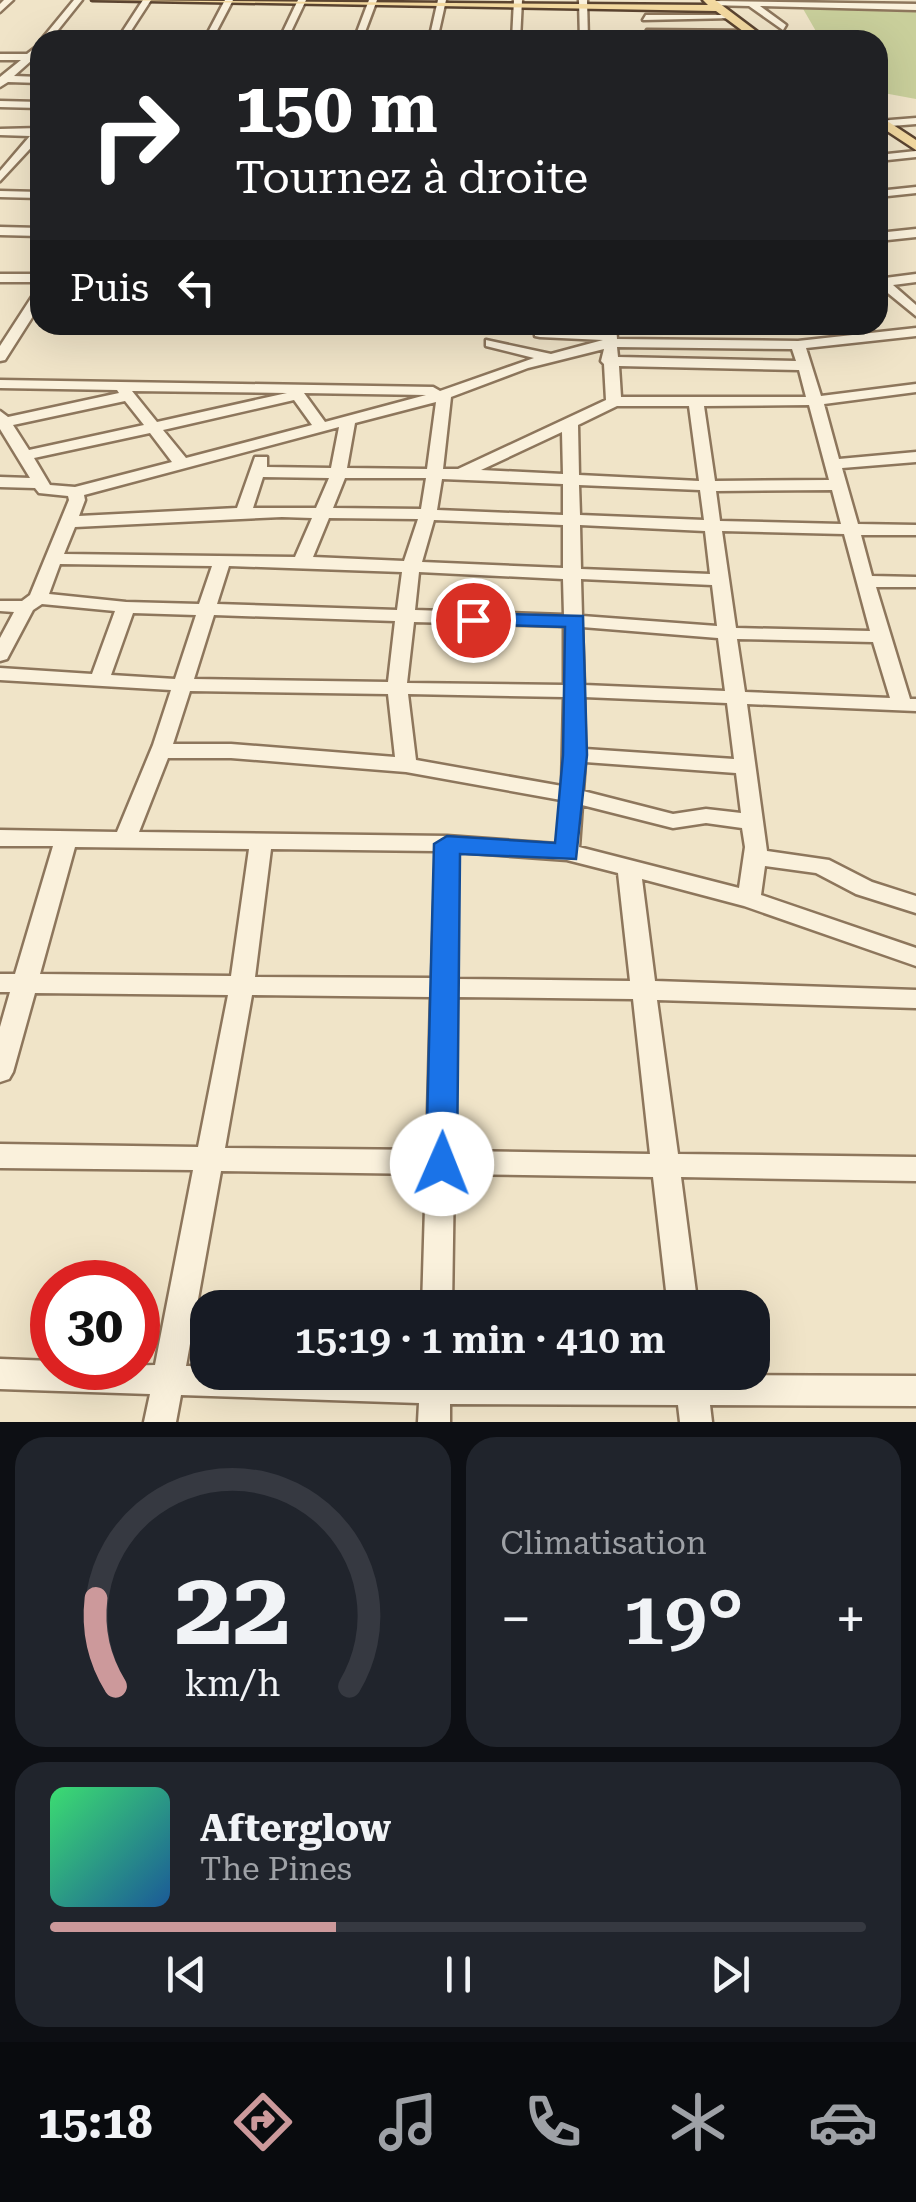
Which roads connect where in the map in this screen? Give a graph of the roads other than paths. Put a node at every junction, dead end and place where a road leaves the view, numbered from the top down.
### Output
1 (9, 0) edge
2 (78, 0) edge
3 (97, 0) edge
4 (147, 0) edge
5 (228, 1) edge
6 (302, 1) edge
7 (372, 2) edge
8 (441, 2) edge
9 (768, 2) edge
10 (833, 2) edge
11 (518, 3) edge
12 (583, 3) edge
13 (713, 4) edge
14 (751, 4) junction
15 (916, 5) edge
16 (644, 8) edge
17 (0, 9) edge
18 (730, 18) junction
19 (783, 28) dead end
20 (54, 30) edge
21 (128, 30) edge
22 (213, 30) edge
23 (288, 30) edge
24 (362, 30) edge
25 (435, 30) edge
26 (517, 30) edge
27 (584, 30) edge
28 (747, 30) edge
29 (0, 57) edge
30 (30, 57) edge
31 (30, 61) edge
32 (30, 80) edge
33 (2, 81) edge
34 (0, 104) edge
35 (30, 105) edge
36 (916, 121) edge
37 (888, 122) edge
38 (888, 128) edge
39 (0, 132) edge
40 (30, 132) edge
41 (30, 143) edge
42 (916, 150) edge
43 (888, 156) edge
44 (13, 162) edge
45 (0, 178) edge
46 (916, 190) edge
47 (888, 193) edge
48 (0, 194) edge
49 (30, 195) edge
50 (0, 231) edge
51 (30, 232) edge
52 (916, 234) edge
53 (888, 236) edge
54 (0, 278) edge
55 (30, 278) edge
56 (916, 278) edge
57 (888, 280) edge
58 (888, 287) edge
59 (30, 310) edge
60 (916, 312) edge
61 (0, 332) edge
62 (16, 332) junction
63 (916, 332) edge
64 (492, 335) edge
65 (609, 335) edge
66 (492, 343) junction
67 (798, 345) junction
68 (0, 357) edge
69 (549, 357) junction
70 (608, 361) junction
71 (805, 366) junction
72 (486, 379) junction
73 (0, 384) edge
74 (916, 388) edge
75 (330, 390) junction
76 (124, 391) junction
77 (448, 393) junction
78 (298, 395) junction
79 (816, 401) junction
80 (614, 402) junction
81 (696, 402) junction
82 (3, 419) edge
83 (348, 421) junction
84 (570, 421) junction
85 (152, 428) junction
86 (322, 428) junction
87 (266, 441) junction
88 (28, 455) junction
89 (916, 457) edge
90 (837, 464) junction
91 (183, 465) junction
92 (258, 472) junction
93 (459, 474) junction
94 (338, 475) junction
95 (435, 476) junction
96 (571, 480) junction
97 (0, 482) edge
98 (43, 482) junction
99 (841, 484) junction
100 (708, 486) junction
101 (74, 492) junction
102 (244, 511) junction
103 (322, 512) junction
104 (428, 515) junction
105 (570, 518) junction
106 (70, 522) junction
107 (714, 528) junction
108 (853, 530) junction
109 (916, 530) edge
110 (54, 558) junction
111 (222, 562) junction
112 (302, 562) junction
113 (411, 568) junction
114 (573, 574) junction
115 (720, 580) junction
116 (864, 580) junction
117 (916, 582) edge
118 (32, 602) junction
119 (0, 606) edge
120 (126, 607) junction
121 (206, 613) junction
122 (404, 619) junction
123 (575, 621) junction
124 (729, 633) junction
125 (880, 637) junction
126 (0, 655) edge
127 (0, 674) edge
128 (100, 679) junction
129 (182, 685) junction
130 (396, 686) junction
131 (573, 691) junction
132 (737, 698) junction
133 (909, 705) edge
134 (161, 750) junction
135 (575, 755) junction
136 (406, 765) junction
137 (747, 767) junction
138 (571, 795) junction
139 (753, 822) junction
140 (0, 838) edge
141 (66, 838) junction
142 (125, 839) junction
143 (262, 843) junction
144 (447, 844) junction
145 (567, 852) junction
146 (754, 858) junction
147 (629, 869) junction
148 (748, 899) junction
149 (916, 905) edge
150 (916, 957) edge
151 (0, 983) edge
152 (28, 983) junction
153 (242, 984) junction
154 (444, 987) junction
155 (642, 990) junction
156 (916, 999) edge
157 (0, 1072) edge
158 (0, 1156) edge
159 (207, 1158) junction
160 (442, 1164) junction
161 (668, 1164) junction
162 (916, 1169) edge
163 (438, 1290) edge
164 (681, 1290) edge
165 (0, 1374) edge
166 (169, 1379) junction
167 (190, 1379) edge
168 (435, 1390) edge
169 (601, 1390) edge
170 (916, 1391) edge
171 (693, 1395) edge
172 (160, 1422) edge
173 (434, 1422) edge

1 - 17 street
2 - 20 street
3 - 4 main road
4 - 5 main road
4 - 21 street
5 - 6 main road
5 - 22 street
6 - 7 main road
6 - 23 street
7 - 8 main road
7 - 24 street
8 - 11 main road
8 - 25 street
9 - 10 street
9 - 14 street
10 - 15 street
11 - 12 main road
11 - 26 street
12 - 16 main road
12 - 27 street
13 - 14 street
13 - 16 main road
13 - 18 main road
14 - 19 street
16 - 18 street
18 - 28 main road
29 - 30 street
31 - 33 street
32 - 33 street
34 - 35 street
36 - 37 street
38 - 42 main road
39 - 40 street
41 - 44 street
42 - 43 street
44 - 45 street
46 - 47 street
48 - 49 street
50 - 51 street
52 - 53 street
54 - 55 street
56 - 57 street
58 - 60 street
59 - 62 street
61 - 62 street
62 - 68 street
63 - 67 street
64 - 66 street
65 - 67 street
65 - 69 street
65 - 70 street
66 - 69 street
66 - 72 street
67 - 71 street
69 - 72 street
70 - 71 street
70 - 80 street
71 - 79 street
72 - 77 street
73 - 76 street
74 - 79 street
75 - 76 street
75 - 77 street
75 - 78 street
76 - 82 street
76 - 85 street
77 - 83 street
77 - 95 street
78 - 85 street
78 - 86 street
79 - 81 street
79 - 90 street
80 - 81 street
80 - 84 street
81 - 100 street
82 - 88 street
83 - 86 street
83 - 94 street
84 - 93 street
84 - 96 street
85 - 88 street
85 - 91 street
86 - 87 street
87 - 91 street
87 - 92 street
88 - 98 street
89 - 90 street
90 - 99 street
91 - 101 street
92 - 94 street
92 - 102 street
93 - 95 street
93 - 96 street
94 - 95 street
94 - 103 street
95 - 104 street
96 - 100 street
96 - 105 street
97 - 98 street
98 - 101 street
99 - 100 street
99 - 108 street
100 - 107 street
101 - 106 street
102 - 103 street
102 - 106 street
103 - 104 street
103 - 112 street
104 - 105 street
104 - 113 street
105 - 107 street
105 - 114 street
106 - 110 street
107 - 108 street
107 - 115 street
108 - 109 street
108 - 116 street
110 - 111 street
110 - 118 street
111 - 112 street
111 - 121 street
112 - 113 street
113 - 114 street
113 - 122 street
114 - 115 street
114 - 123 street
115 - 124 street
116 - 117 street
116 - 125 street
118 - 119 street
118 - 120 street
118 - 126 street
120 - 121 street
120 - 128 street
121 - 122 street
121 - 129 street
122 - 123 street
122 - 130 street
123 - 124 street
123 - 131 street
124 - 125 street
124 - 132 street
125 - 133 street
127 - 128 street
128 - 129 street
129 - 130 street
129 - 134 street
130 - 131 street
130 - 136 street
131 - 132 street
131 - 135 street
132 - 133 street
132 - 137 street
134 - 136 street
134 - 142 street
135 - 137 street
135 - 138 street
136 - 138 street
137 - 139 street
138 - 139 street
138 - 145 street
139 - 146 street
140 - 141 street
141 - 142 street
141 - 152 street
142 - 143 street
143 - 144 street
143 - 153 street
144 - 145 street
144 - 154 street
145 - 147 street
146 - 148 street
146 - 149 street
147 - 148 street
147 - 155 street
148 - 150 street
151 - 152 street
152 - 153 street
152 - 157 street
153 - 154 street
153 - 159 street
154 - 155 street
154 - 160 street
155 - 156 street
155 - 161 street
158 - 159 street
159 - 160 street
159 - 166 street
160 - 161 street
160 - 163 street
161 - 162 street
161 - 164 street
165 - 166 street
166 - 167 street
166 - 172 street
168 - 173 street
169 - 171 street
170 - 171 street

